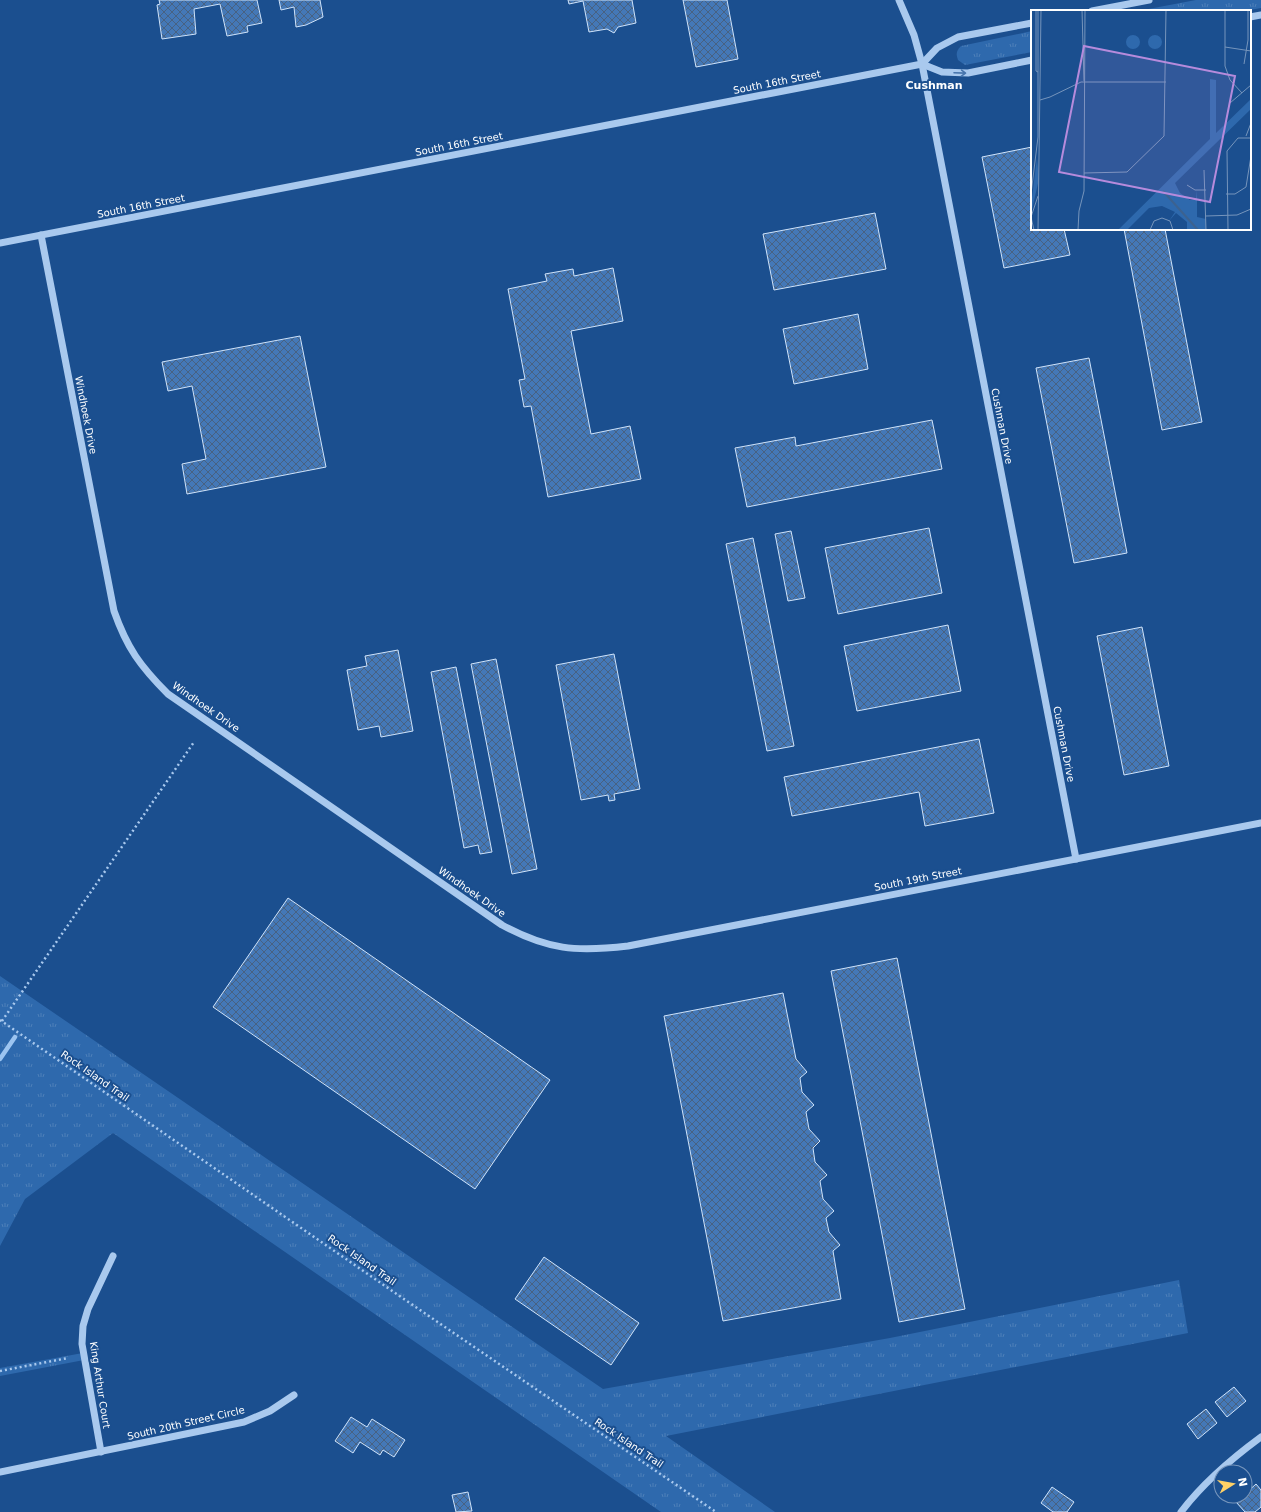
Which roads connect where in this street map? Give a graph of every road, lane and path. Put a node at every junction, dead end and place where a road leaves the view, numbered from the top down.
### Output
1 (899, 0) edge
2 (1149, 0) edge
3 (1104, 10) edge
4 (1261, 15) edge
5 (1251, 18) edge
6 (1031, 23) edge
7 (1031, 60) edge
8 (922, 64) junction
9 (41, 235) junction
10 (0, 243) edge
11 (194, 742) dead end
12 (1261, 823) edge
13 (1076, 858) junction
14 (579, 950) joint
15 (1, 1020) edge
16 (113, 1256) dead end
17 (68, 1358) dead end
18 (0, 1371) edge
19 (294, 1394) dead end
20 (1261, 1437) edge
21 (101, 1452) junction
22 (0, 1472) edge
23 (716, 1512) edge
24 (1181, 1512) edge

1 - 8 street, Cushman Drive
2 - 3 street
4 - 5 street
6 - 8 street
8 -> 7 street
8 - 9 street, South 16th Street
8 - 13 street, Cushman Drive
9 - 10 street, South 16th Street
9 - 14 street, Windhoek Drive
11 - 15 path
12 - 13 street, South 19th Street
13 - 14 street, South 19th Street
15 - 23 path, Rock Island Trail
16 - 21 street, King Arthur Court
17 - 18 path
19 - 21 street, South 20th Street Circle
20 - 24 street
21 - 22 street, South 20th Street Circle

